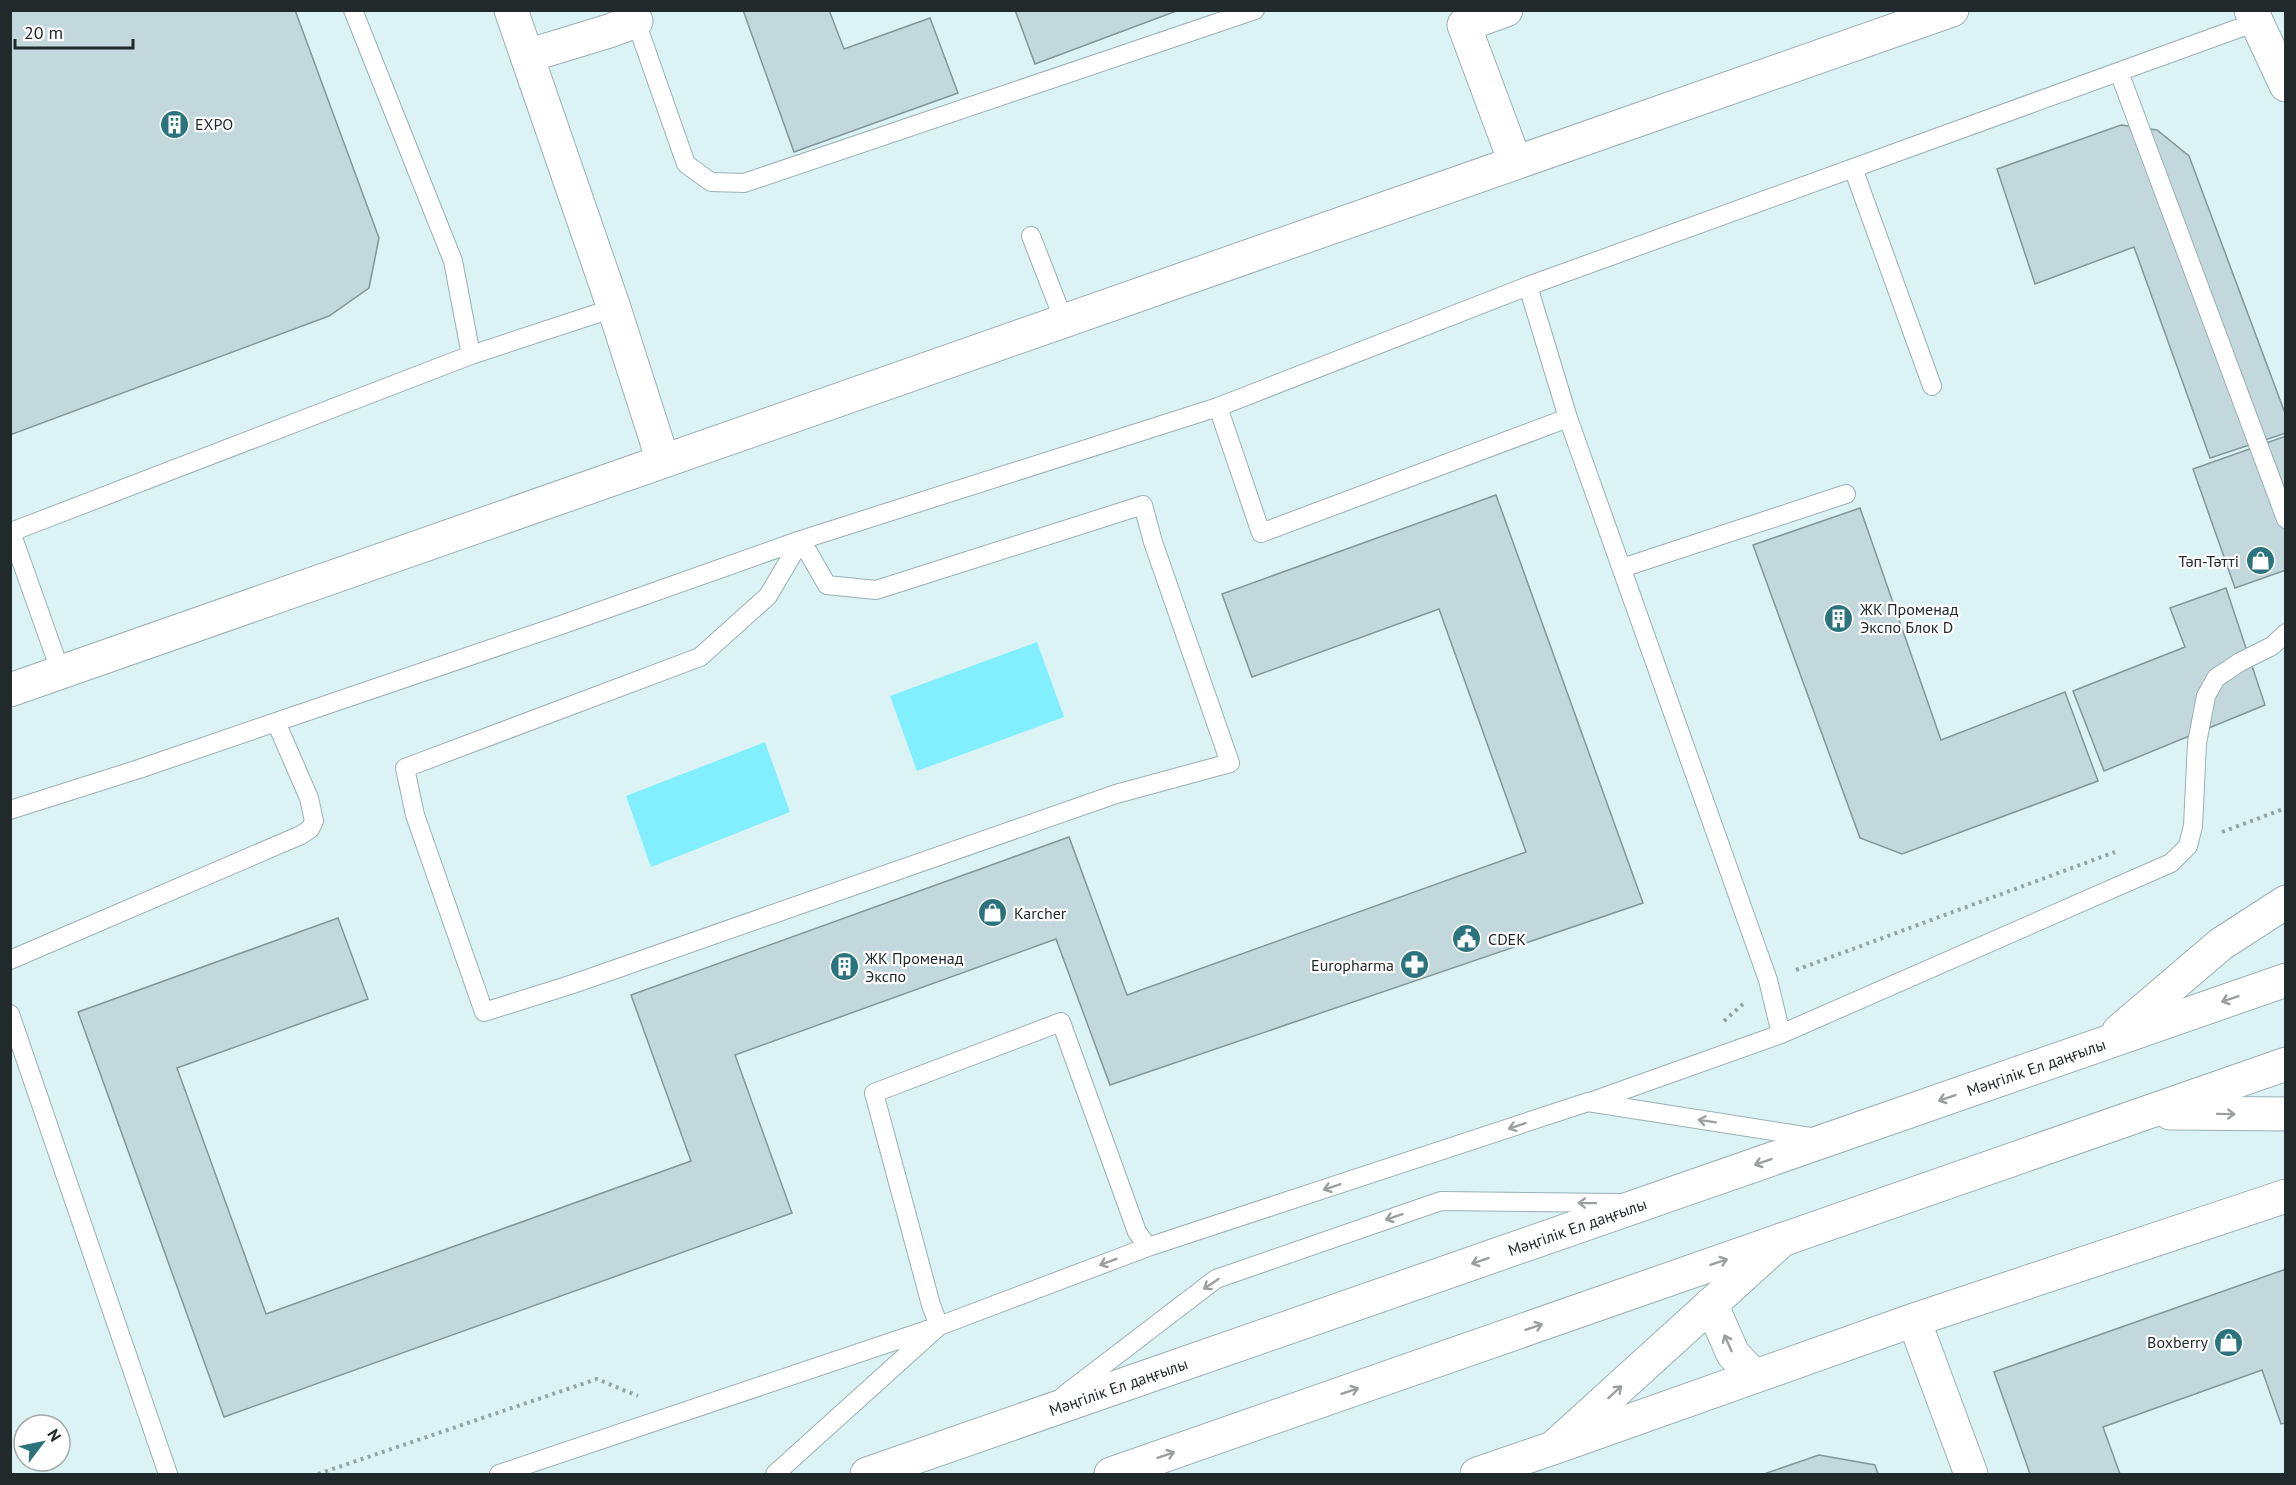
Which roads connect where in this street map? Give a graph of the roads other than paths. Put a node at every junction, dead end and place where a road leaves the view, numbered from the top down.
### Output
1 (353, 10) edge
2 (511, 10) edge
3 (1255, 10) edge
4 (1506, 10) edge
5 (1952, 10) edge
6 (634, 16) edge
7 (2254, 16) edge
8 (1455, 18) edge
9 (1877, 23) edge
10 (527, 56) junction
11 (2119, 72) junction
12 (2286, 85) edge
13 (1515, 162) junction
14 (1853, 168) junction
15 (1031, 236) dead end
16 (1528, 286) junction
17 (614, 308) junction
18 (1064, 321) junction
19 (471, 355) junction
20 (1932, 386) dead end
21 (1218, 406) junction
22 (1568, 418) junction
23 (663, 461) junction
24 (1846, 494) dead end
25 (2286, 519) edge
26 (801, 540) junction
27 (1622, 568) junction
28 (2286, 633) edge
29 (61, 673) junction
30 (10, 690) edge
31 (276, 722) junction
32 (10, 810) edge
33 (2286, 902) edge
34 (10, 960) edge
35 (2286, 980) edge
36 (10, 1014) edge
37 (1780, 1034) junction
38 (2104, 1043) junction
39 (2286, 1064) edge
40 (1588, 1102) junction
41 (2147, 1113) junction
42 (2286, 1114) edge
43 (1827, 1140) junction
44 (2286, 1196) edge
45 (1645, 1203) junction
46 (1782, 1240) junction
47 (1148, 1247) junction
48 (1711, 1304) junction
49 (1914, 1320) junction
50 (939, 1326) junction
51 (1754, 1376) junction
52 (1040, 1414) junction
53 (1553, 1448) junction
54 (168, 1474) edge
55 (499, 1474) edge
56 (775, 1474) edge
57 (867, 1474) edge
58 (1111, 1474) edge
59 (1477, 1474) edge
60 (1971, 1474) edge

1 - 19 lane
2 - 10 street
3 - 6 lane
4 - 8 street
5 - 9 street
6 - 10 street
7 - 11 lane
7 - 12 street
8 - 13 street
9 - 13 street
10 - 17 street
11 - 14 lane
11 - 25 lane
13 - 18 street
14 - 16 lane
14 - 20 lane
15 - 18 lane
16 - 21 lane
16 - 22 lane
17 - 19 lane
17 - 23 street
18 - 23 street
19 - 29 lane
21 - 22 lane
21 - 26 lane
22 - 27 lane
23 - 29 street
24 - 27 lane
26 - 26 lane
26 - 31 lane
27 - 37 lane
28 - 37 lane
29 - 30 street
31 - 32 lane
31 - 34 lane
33 - 38 street
35 -> 38 street, Мәңгілік Ел даңғылы
36 - 54 lane
37 - 40 lane
38 -> 43 street, Мәңгілік Ел даңғылы
39 - 41 street
43 -> 40 lane
40 -> 47 lane
41 -> 42 street
41 - 46 street
43 -> 45 street, Мәңгілік Ел даңғылы
44 - 49 street
45 -> 52 street, Мәңгілік Ел даңғылы
45 -> 52 lane
46 - 48 street
58 -> 46 street
47 -> 50 lane
47 - 50 lane
51 -> 48 street
53 -> 48 street
49 - 51 street
49 - 60 street
50 - 55 lane
50 - 56 lane
51 - 53 street
52 - 57 street, Мәңгілік Ел даңғылы
53 - 59 street

